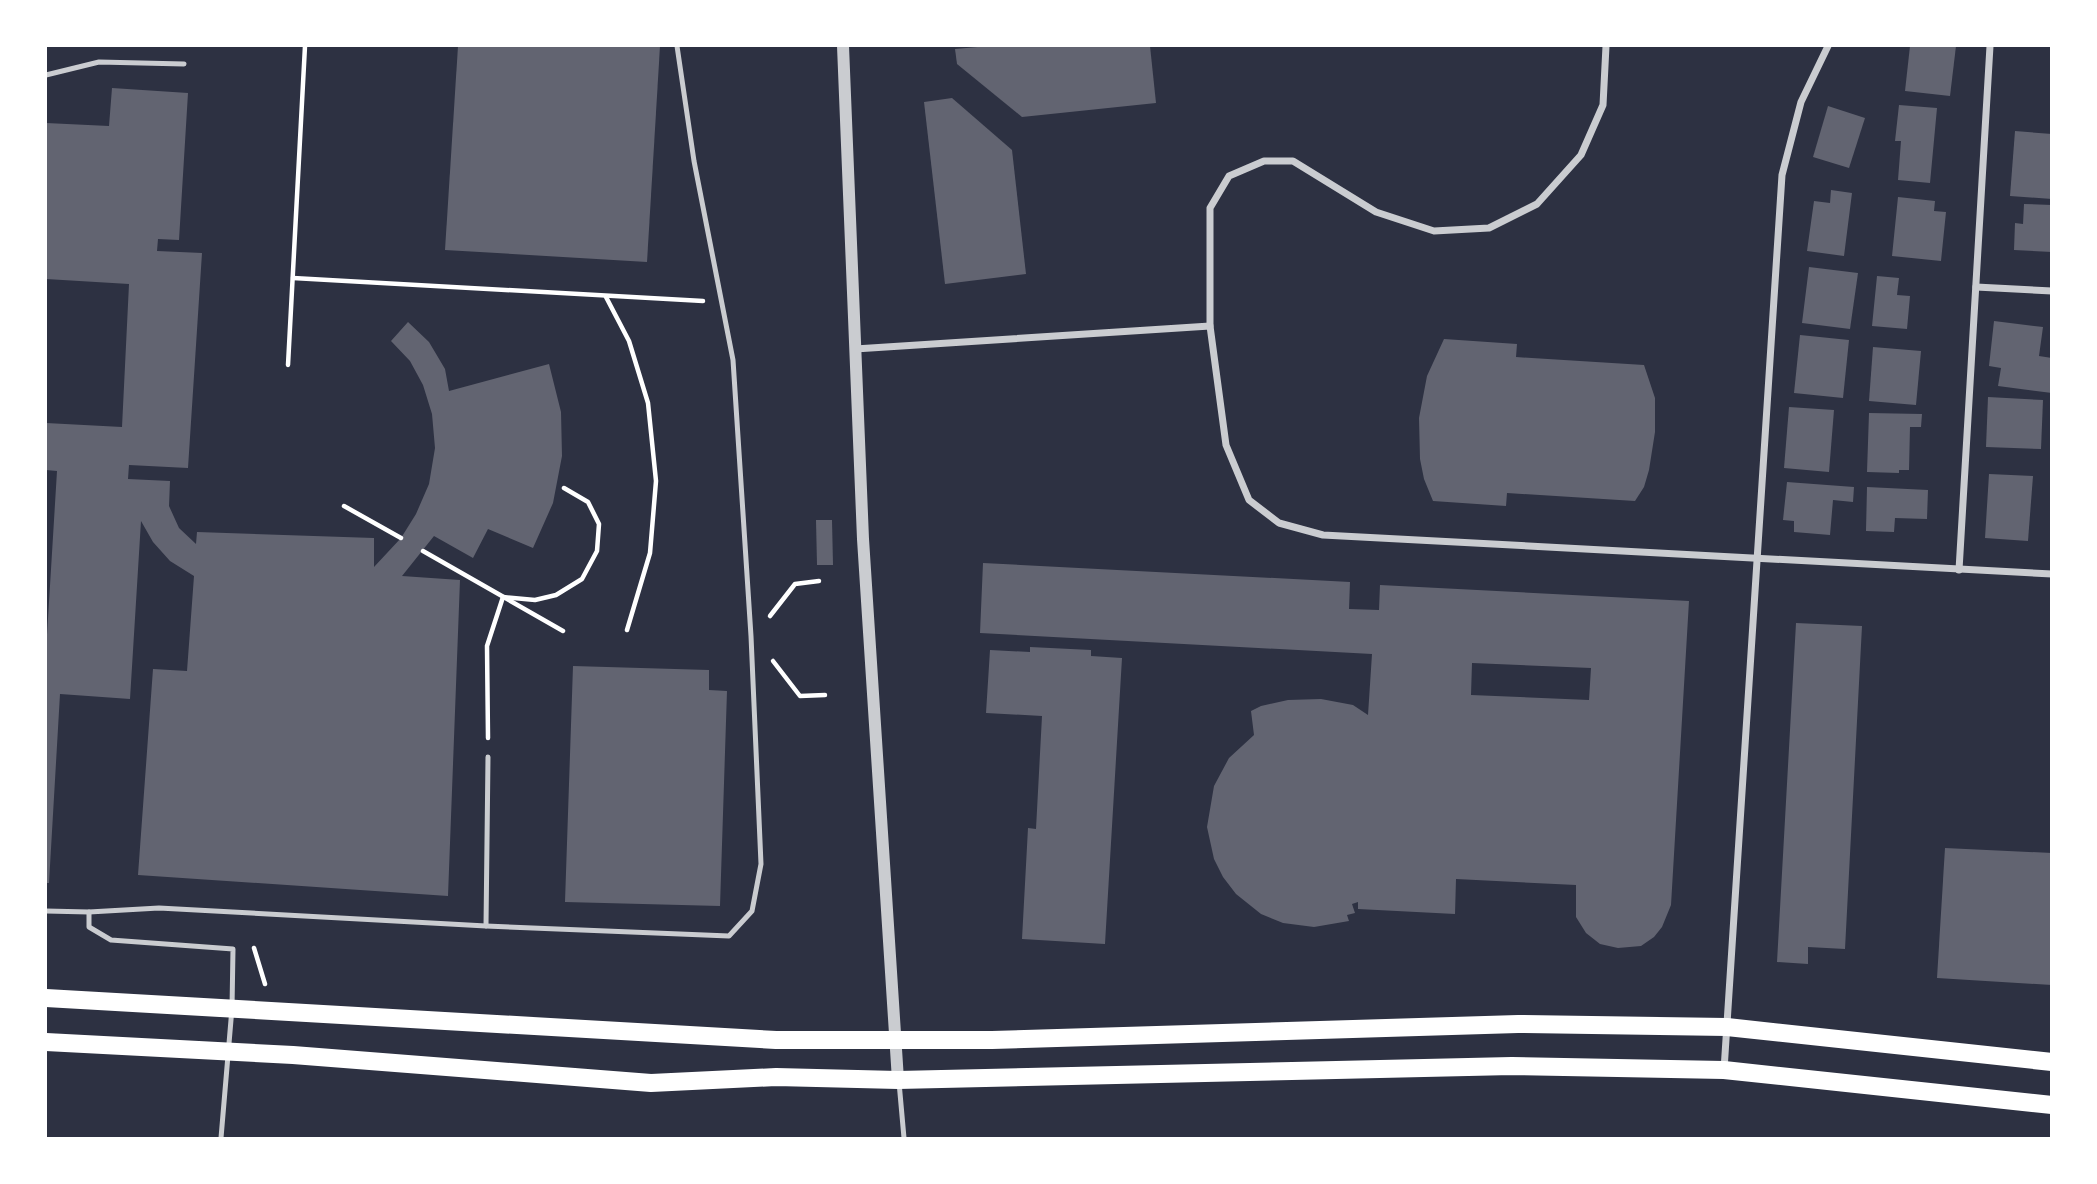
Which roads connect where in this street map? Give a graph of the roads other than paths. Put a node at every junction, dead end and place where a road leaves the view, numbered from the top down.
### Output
1 (677, 46) edge
2 (843, 46) edge
3 (1606, 46) edge
4 (1828, 46) edge
5 (1990, 46) edge
6 (184, 64) dead end
7 (46, 75) edge
8 (1976, 287) junction
9 (2052, 291) edge
10 (1210, 326) junction
11 (854, 349) junction
12 (1758, 560) junction
13 (1959, 570) junction
14 (2052, 574) edge
15 (488, 757) road end
16 (46, 911) edge
17 (89, 912) junction
18 (486, 926) junction
19 (46, 998) edge
20 (232, 1008) junction
21 (1727, 1027) junction
22 (895, 1040) junction
23 (46, 1042) edge
24 (227, 1051) junction
25 (2052, 1062) edge
26 (1724, 1070) junction
27 (898, 1080) junction
28 (2052, 1105) edge
29 (220, 1139) edge
30 (904, 1139) edge

1 - 18 lane
2 - 11 street
3 - 10 street
4 - 12 street
5 - 8 street
6 - 7 lane
8 - 9 street
8 - 13 street
10 - 11 street
10 - 12 street
11 - 22 street
12 - 13 street
12 - 21 street
13 - 14 street
15 - 18 lane
16 - 17 lane
17 - 18 lane
17 - 20 lane
19 - 20 main road
20 - 22 main road
20 - 24 lane
21 - 22 main road
21 - 25 main road
21 - 26 street
22 - 27 street
23 - 24 main road
24 - 27 main road
24 - 29 lane
26 - 27 main road
26 - 28 main road
27 - 30 lane

